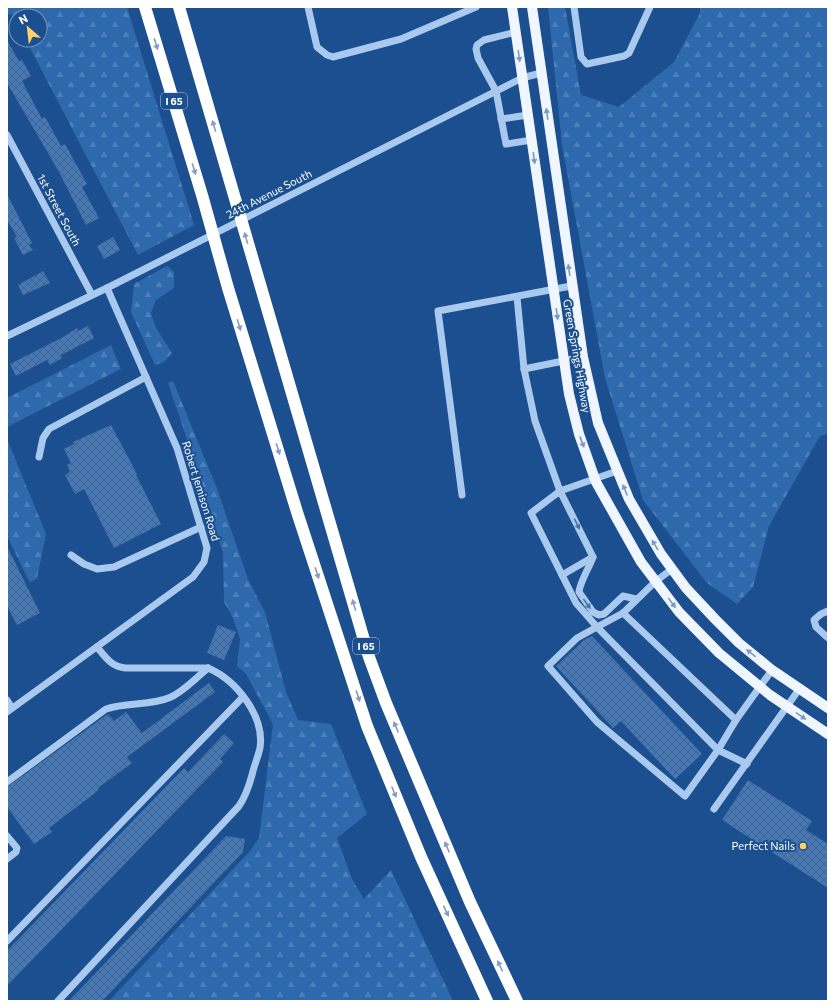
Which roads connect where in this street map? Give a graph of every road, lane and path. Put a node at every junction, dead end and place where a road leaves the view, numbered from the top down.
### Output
1 (145, 7) edge
2 (179, 7) edge
3 (308, 7) edge
4 (476, 7) edge
5 (512, 7) edge
6 (532, 7) edge
7 (574, 7) edge
8 (650, 7) edge
9 (516, 32) junction
10 (541, 73) junction
11 (522, 78) junction
12 (496, 91) junction
13 (528, 115) junction
14 (501, 120) junction
15 (7, 135) edge
16 (532, 140) junction
17 (571, 286) junction
18 (107, 288) junction
19 (554, 291) junction
20 (92, 295) junction
21 (517, 297) junction
22 (7, 336) edge
23 (583, 357) junction
24 (564, 361) junction
25 (524, 369) junction
26 (146, 377) junction
27 (39, 457) dead end
28 (617, 471) junction
29 (595, 479) junction
30 (560, 491) junction
31 (462, 495) dead end
32 (201, 527) junction
33 (71, 555) dead end
34 (593, 557) junction
35 (672, 569) junction
36 (562, 576) junction
37 (656, 581) junction
38 (636, 599) junction
39 (828, 611) edge
40 (623, 612) junction
41 (597, 627) junction
42 (828, 638) edge
43 (97, 647) junction
44 (208, 668) junction
45 (772, 670) junction
46 (760, 686) junction
47 (800, 688) junction
48 (243, 697) junction
49 (7, 700) edge
50 (787, 706) junction
51 (828, 708) edge
52 (10, 710) edge
53 (736, 720) junction
54 (828, 734) edge
55 (718, 750) junction
56 (747, 764) junction
57 (7, 782) edge
58 (714, 809) dead end
59 (7, 836) edge
60 (7, 859) edge
61 (7, 941) edge
62 (58, 1001) edge
63 (487, 1001) edge
64 (517, 1001) edge

1 -> 63 highway, I 65
64 -> 2 highway, I 65
3 - 4 street
5 - 9 main road, Green Springs Highway
6 - 10 main road, Green Springs Highway
7 - 8 street
9 -> 11 main road, Green Springs Highway
9 - 12 street
10 - 11 street, 24th Avenue South
17 -> 10 main road, Green Springs Highway
11 - 12 street, 24th Avenue South
11 - 13 main road, Green Springs Highway
12 - 14 street
12 - 18 street, 24th Avenue South
13 - 14 street
13 - 16 main road, Green Springs Highway
14 - 16 street
15 - 20 street, 1st Street South
16 -> 19 main road, Green Springs Highway
17 - 19 street
17 - 23 main road, Green Springs Highway
18 - 20 street, 24th Avenue South
18 - 26 street, Robert Jemison Road
19 - 21 street
19 -> 24 main road, Green Springs Highway
20 - 22 street, 24th Avenue South
21 - 25 street
21 - 31 street
23 - 24 street
23 - 28 main road, Green Springs Highway
24 - 25 street
24 -> 29 main road, Green Springs Highway
25 - 30 street
26 - 27 street
26 - 32 street, Robert Jemison Road
28 - 29 street
35 -> 28 main road, Green Springs Highway
29 - 30 street
29 - 37 main road, Green Springs Highway
30 -> 34 street
30 - 36 street
32 - 33 street
32 - 43 street, Robert Jemison Road
34 - 36 street
34 -> 38 street
35 - 37 street
45 -> 35 main road, Green Springs Highway
36 - 41 street
37 - 38 street
37 -> 46 main road, Green Springs Highway
38 - 40 street
39 - 42 street
40 - 41 street
40 - 53 street
41 - 55 street
41 - 55 street
43 - 44 street
43 - 52 street, Robert Jemison Road
44 - 48 street
44 - 57 street
45 - 46 street
45 - 47 main road, Green Springs Highway
46 - 50 main road, Green Springs Highway
46 - 53 street
47 - 50 street
47 - 51 main road, Green Springs Highway
48 - 61 street
48 - 62 street
49 - 52 street
50 -> 54 main road, Green Springs Highway
50 - 56 street
53 - 55 street
55 - 56 street
56 - 58 street
59 - 60 street

